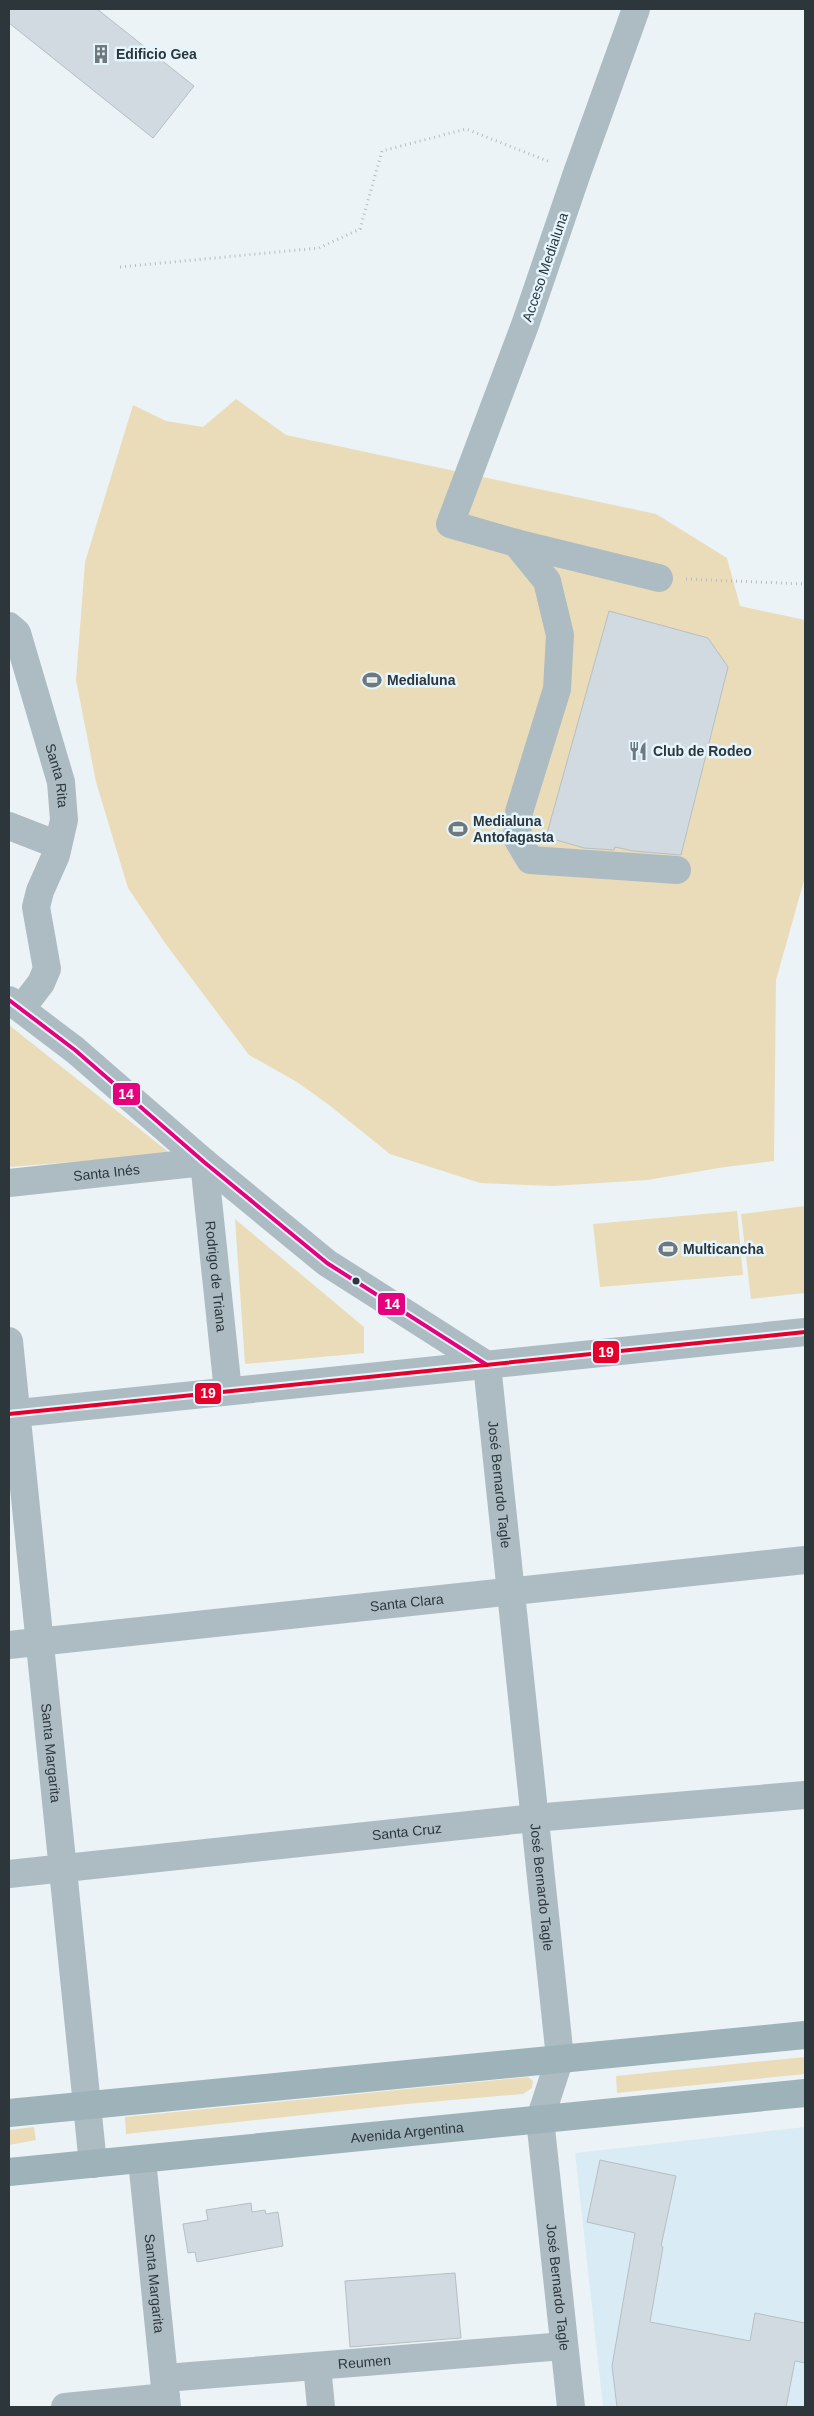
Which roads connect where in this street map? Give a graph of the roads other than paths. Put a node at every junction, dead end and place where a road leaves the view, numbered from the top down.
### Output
1 (636, 9) edge
2 (516, 543) junction
3 (659, 578) road end
4 (9, 626) edge
5 (9, 826) edge
6 (58, 845) junction
7 (677, 870) dead end
8 (15, 1005) edge
9 (204, 1162) junction
10 (9, 1183) edge
11 (805, 1332) edge
12 (9, 1341) edge
13 (487, 1365) junction
14 (228, 1391) junction
15 (12, 1413) edge
16 (805, 1560) edge
17 (511, 1593) junction
18 (39, 1642) junction
19 (9, 1645) edge
20 (805, 1795) edge
21 (534, 1818) junction
22 (62, 1868) junction
23 (9, 1874) edge
24 (805, 2035) edge
25 (560, 2058) junction
26 (805, 2093) edge
27 (86, 2106) junction
28 (9, 2113) edge
29 (540, 2119) junction
30 (142, 2160) junction
31 (93, 2164) junction
32 (9, 2172) edge
33 (564, 2346) junction
34 (317, 2366) junction
35 (166, 2394) edge
36 (65, 2407) edge
37 (321, 2407) edge
38 (571, 2407) edge

1 - 2 street, Acceso Medialuna
2 - 3 street
2 - 7 street
4 - 6 street, Santa Rita
5 - 6 street
6 - 8 street, Santa Rita
8 - 9 street
9 - 10 street, Santa Inés
9 - 13 street
9 - 14 street, Rodrigo de Triana
11 - 13 street
12 - 15 street, Santa Margarita
13 - 14 street
13 - 17 street, José Bernardo Tagle
14 - 15 street
15 - 18 street, Santa Margarita
16 - 17 street, Santa Clara
17 - 18 street, Santa Clara
17 - 21 street, José Bernardo Tagle
18 - 19 street, Santa Clara
18 - 22 street, Santa Margarita
20 - 21 street, Santa Cruz
21 - 22 street, Santa Cruz
21 - 25 street, José Bernardo Tagle
22 - 23 street, Santa Cruz
22 - 27 street, Santa Margarita
24 - 25 main road
25 - 27 main road
25 - 29 street, José Bernardo Tagle
26 - 29 main road, Avenida Argentina
27 - 28 main road
27 - 31 street, Santa Margarita
29 - 30 main road, Avenida Argentina
29 - 33 street, José Bernardo Tagle
30 - 31 main road, Avenida Argentina
30 - 35 street, Santa Margarita
31 - 32 main road, Avenida Argentina
33 - 34 street, Reumen
33 - 38 street, José Bernardo Tagle
34 - 35 street, Reumen
34 - 37 street
35 - 36 street, Reumen

